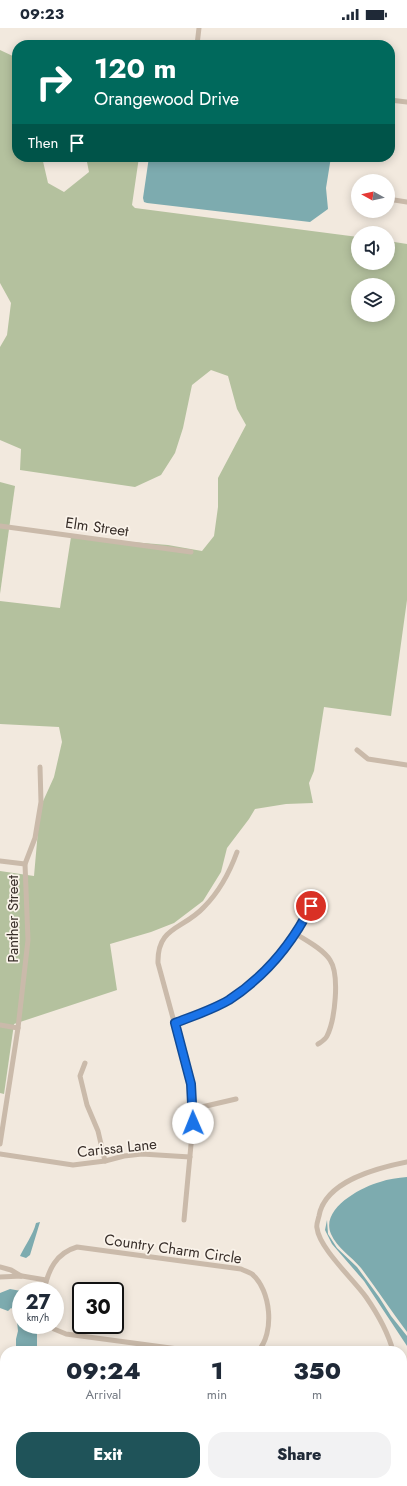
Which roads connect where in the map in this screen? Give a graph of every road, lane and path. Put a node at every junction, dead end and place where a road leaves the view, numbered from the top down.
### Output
1 (199, 28) edge
2 (198, 40) edge
3 (395, 101) edge
4 (407, 102) edge
5 (395, 200) edge
6 (407, 202) edge
7 (0, 526) edge
8 (191, 552) dead end
9 (357, 750) dead end
10 (407, 765) edge
11 (40, 767) dead end
12 (237, 852) dead end
13 (0, 861) edge
14 (25, 864) junction
15 (311, 906) dead end
16 (296, 934) junction
17 (175, 1023) junction
18 (0, 1026) edge
19 (18, 1028) junction
20 (318, 1044) dead end
21 (85, 1063) dead end
22 (236, 1099) dead end
23 (193, 1109) junction
24 (0, 1144) edge
25 (0, 1154) edge
26 (190, 1157) junction
27 (105, 1161) junction
28 (407, 1162) edge
29 (184, 1220) dead end
30 (3, 1268) edge
31 (22, 1276) junction
32 (2, 1278) edge
33 (46, 1280) joint
34 (64, 1333) edge
35 (156, 1346) edge
36 (262, 1346) edge
37 (391, 1346) edge

1 - 2 street
3 - 4 street
5 - 6 street
7 - 8 street, Elm Street
9 - 10 street
11 - 14 street, Panther Street
12 - 17 street
13 - 14 street
14 - 19 street, Panther Street
15 - 16 street
16 - 17 street
16 - 20 street
17 - 23 street
18 - 19 street
19 - 24 street, Panther Street
21 - 27 street
22 - 23 street
23 - 26 street
25 - 27 street, Carissa Lane
26 - 27 street, Carissa Lane
26 - 29 street
28 - 37 street
30 - 31 street
30 - 32 street
31 - 32 street
31 - 33 street
33 - 36 street, Country Charm Circle
34 - 35 street

